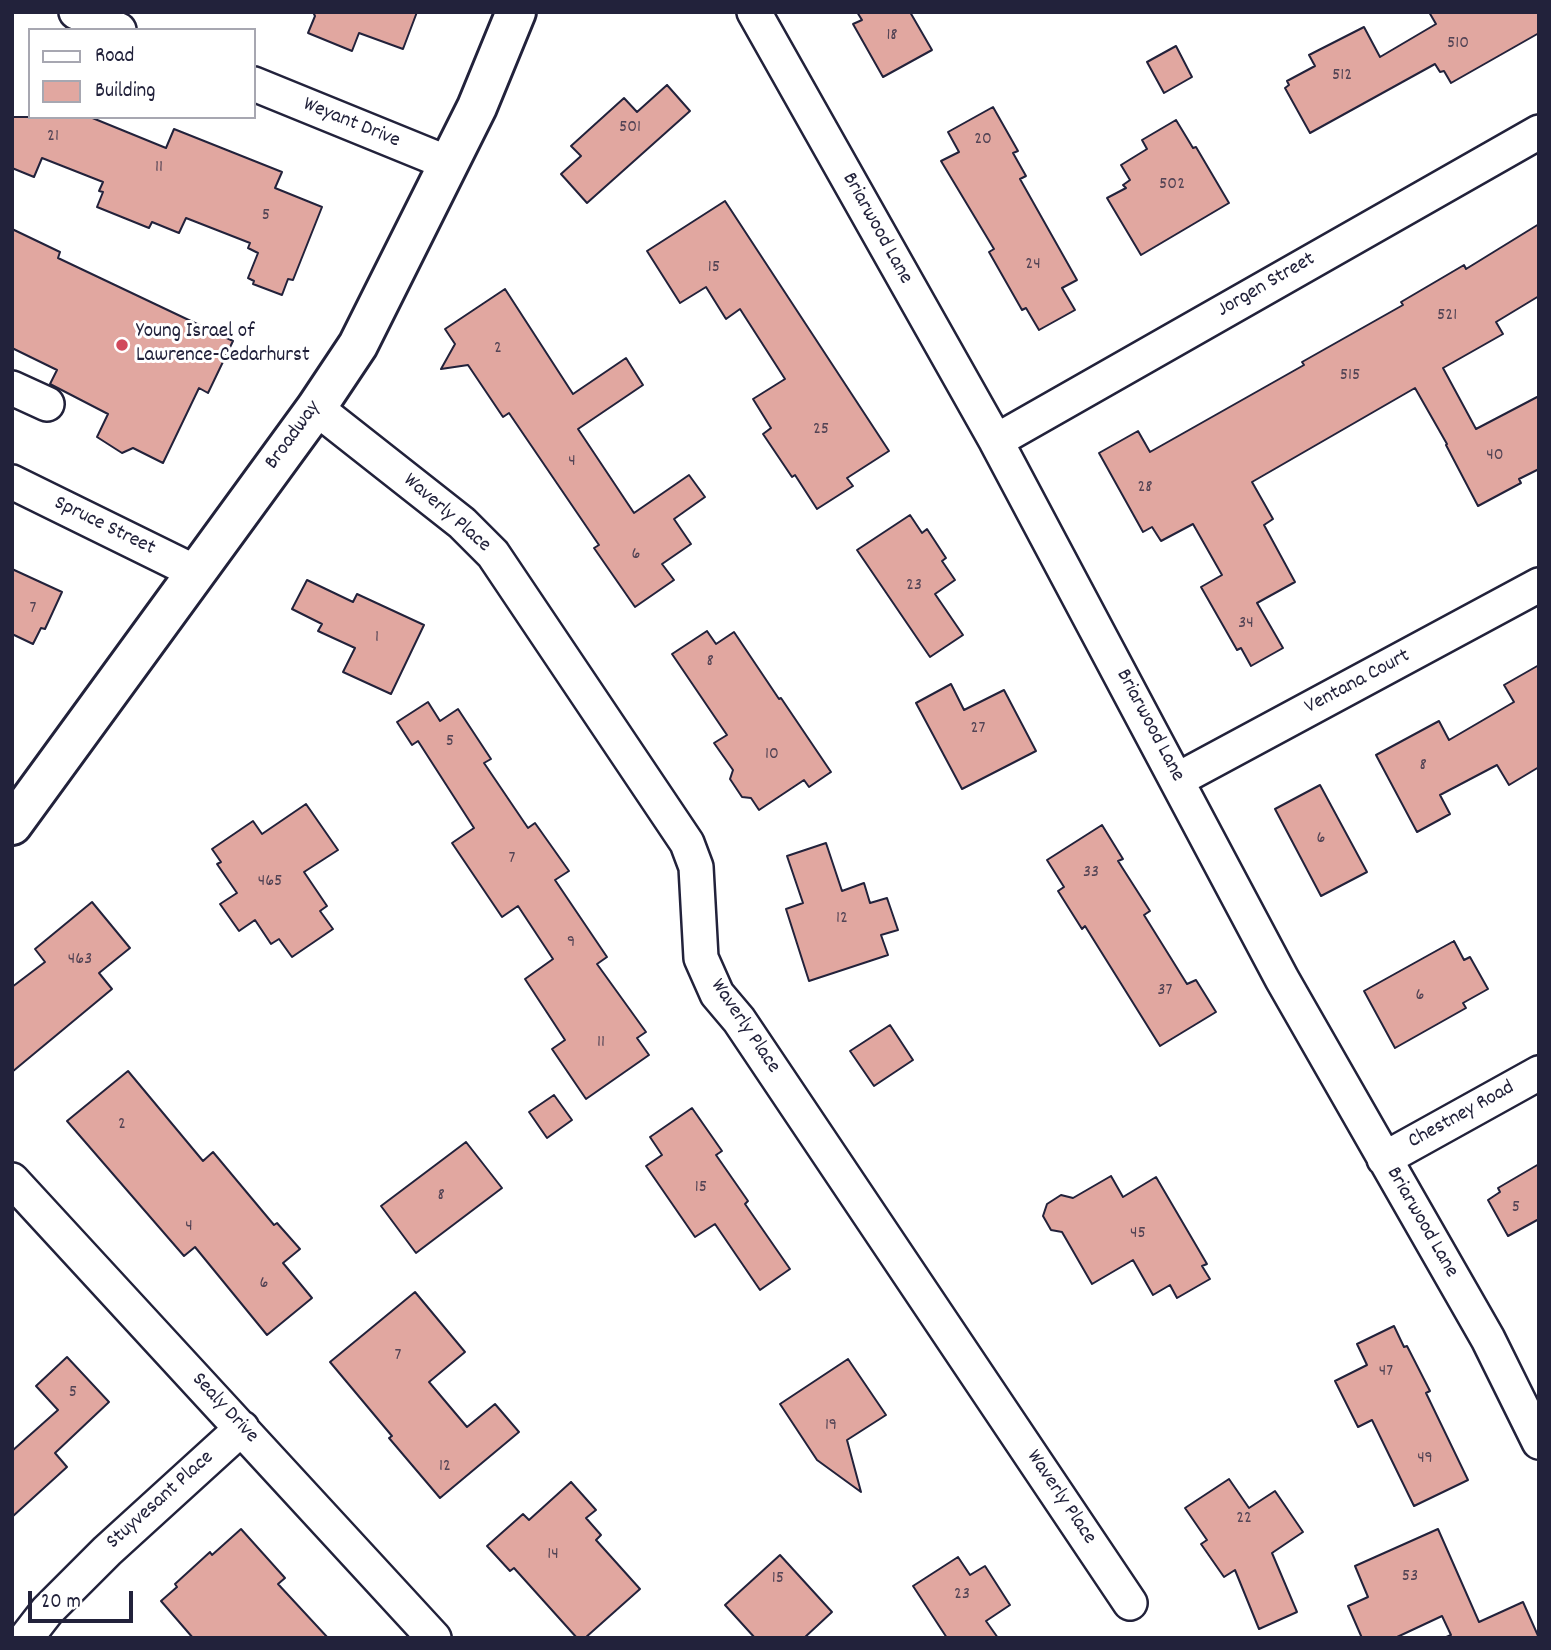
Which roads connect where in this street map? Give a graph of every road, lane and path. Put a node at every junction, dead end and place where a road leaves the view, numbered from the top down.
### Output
1 (76, 12) edge
2 (516, 12) edge
3 (754, 12) edge
4 (114, 28) edge
5 (256, 85) edge
6 (1539, 132) edge
7 (448, 163) junction
8 (12, 388) edge
9 (47, 404) dead end
10 (316, 408) junction
11 (996, 441) junction
12 (12, 482) edge
13 (195, 572) junction
14 (1539, 585) edge
15 (1177, 780) junction
16 (12, 825) edge
17 (1539, 1073) edge
18 (1384, 1159) junction
19 (12, 1180) edge
20 (242, 1428) junction
21 (1539, 1443) edge
22 (1130, 1603) dead end
23 (26, 1638) edge
24 (434, 1638) edge

1 - 4 street
2 - 7 main road, Broadway
3 - 11 street, Briarwood Lane
5 - 7 street, Weyant Drive
6 - 11 street, Jorgen Street
7 - 10 main road, Broadway
8 - 9 street
10 - 13 main road, Broadway
10 - 22 street, Waverly Place
11 - 15 street, Briarwood Lane
12 - 13 street, Spruce Street
13 - 16 main road, Broadway
14 - 15 street, Ventana Court
15 - 18 street, Briarwood Lane
17 - 18 street, Chestney Road
18 - 21 street, Briarwood Lane
19 - 20 street, Sealy Drive
20 - 23 street, Stuyvesant Place
20 - 24 street, Sealy Drive

